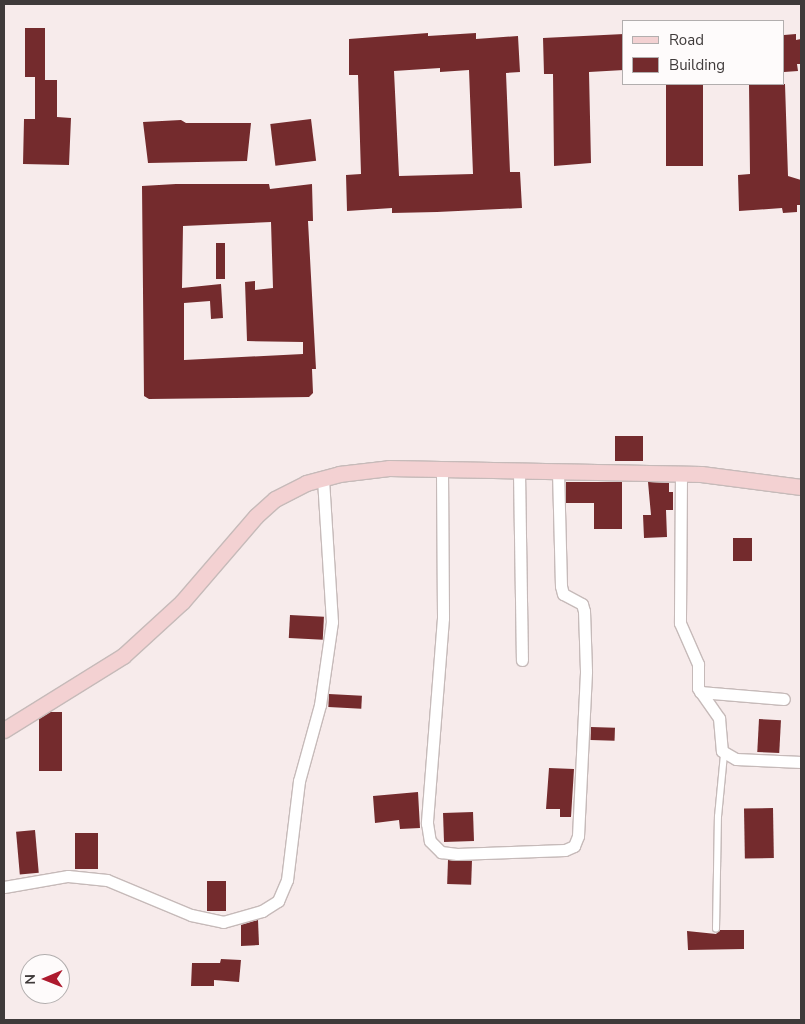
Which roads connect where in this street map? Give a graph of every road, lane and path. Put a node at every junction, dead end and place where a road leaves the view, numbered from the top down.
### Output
1 (442, 472) junction
2 (519, 472) junction
3 (558, 472) junction
4 (681, 473) junction
5 (323, 478) junction
6 (801, 487) edge
7 (522, 660) dead end
8 (700, 692) junction
9 (784, 699) dead end
10 (4, 730) edge
11 (724, 755) junction
12 (801, 762) edge
13 (4, 887) edge
14 (716, 929) dead end

1 - 2 street
1 - 3 street
1 - 5 street
2 - 3 street
2 - 7 street
3 - 4 street
4 - 6 street
4 - 8 street
5 - 10 street
5 - 13 street
8 - 9 street
8 - 11 street
11 - 12 street
11 - 14 lane

